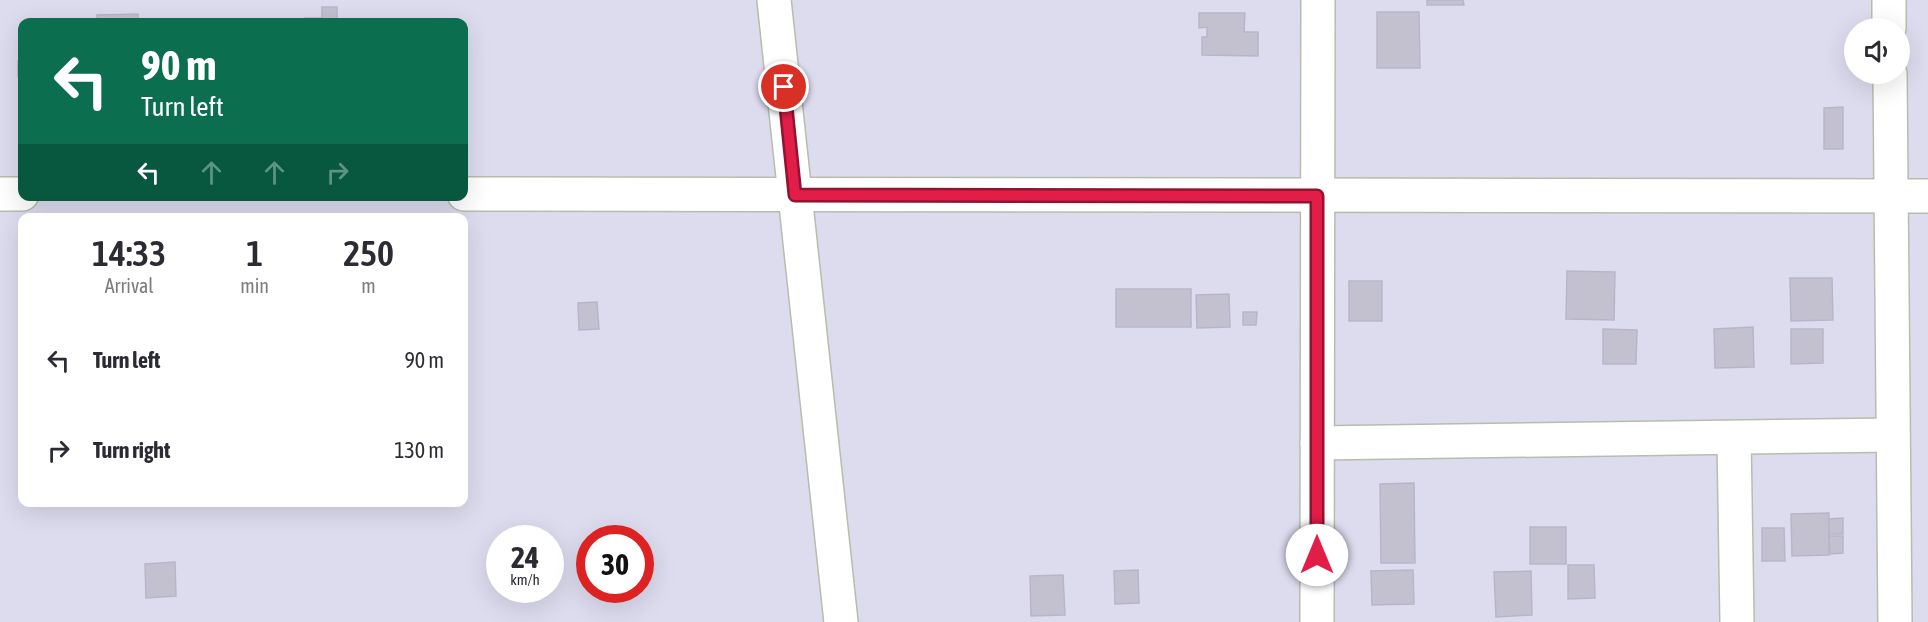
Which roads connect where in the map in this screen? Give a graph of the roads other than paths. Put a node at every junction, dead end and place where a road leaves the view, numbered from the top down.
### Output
1 (774, 0) edge
2 (1318, 0) edge
3 (1889, 0) edge
4 (1889, 18) edge
5 (1890, 84) edge
6 (0, 194) edge
7 (18, 194) edge
8 (468, 194) edge
9 (795, 195) junction
10 (1317, 196) junction
11 (1891, 196) junction
12 (1928, 196) edge
13 (1893, 435) junction
14 (1734, 438) junction
15 (1317, 443) junction
16 (841, 622) edge
17 (1317, 622) edge
18 (1737, 622) edge
19 (1895, 622) edge

1 - 9 street
2 - 10 street
3 - 4 street
5 - 11 street
6 - 7 street
8 - 9 street
9 - 10 street
9 - 16 street
10 - 11 street
10 - 15 street
11 - 12 street
11 - 13 street
13 - 14 street
13 - 19 street
14 - 15 street
14 - 18 street
15 - 17 street

